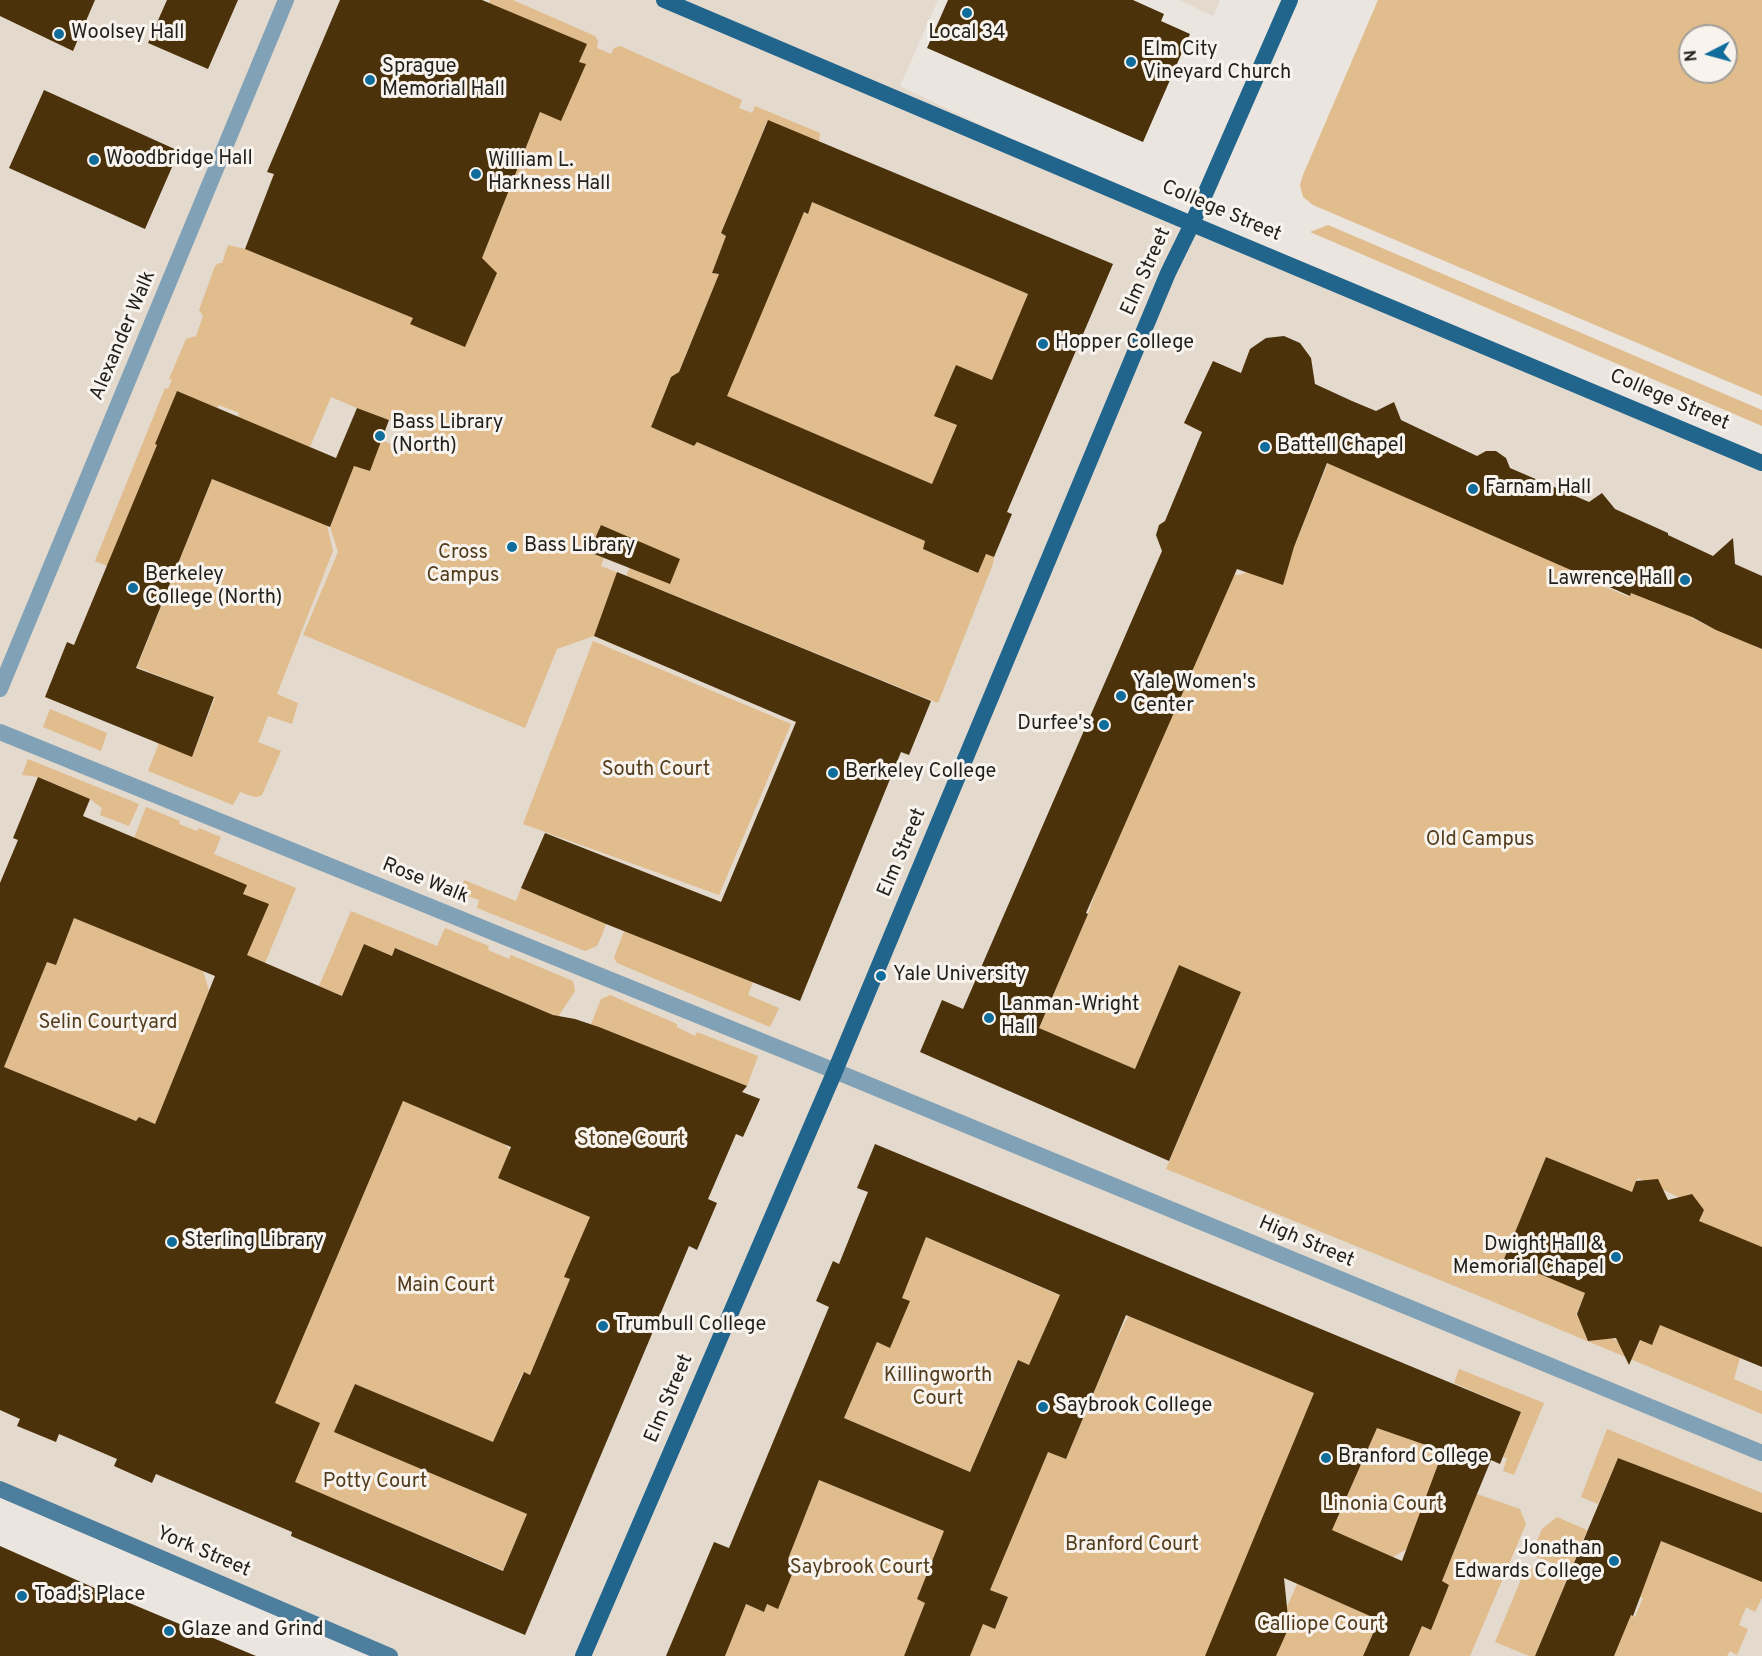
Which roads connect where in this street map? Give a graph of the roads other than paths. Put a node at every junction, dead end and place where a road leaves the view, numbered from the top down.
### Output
1 (286, 0) edge
2 (664, 0) edge
3 (1290, 0) edge
4 (1192, 224) junction
5 (1762, 463) edge
6 (0, 689) edge
7 (0, 732) edge
8 (835, 1071) junction
9 (1762, 1453) edge
10 (0, 1490) edge
11 (390, 1656) edge
12 (583, 1656) edge

1 - 6 street, Alexander Walk
2 - 4 main road, College Street
3 - 4 main road, Elm Street
4 - 5 main road, College Street
4 - 8 main road, Elm Street
7 - 8 street, Rose Walk
8 - 9 street, High Street
8 - 12 main road, Elm Street
10 - 11 main road, York Street

